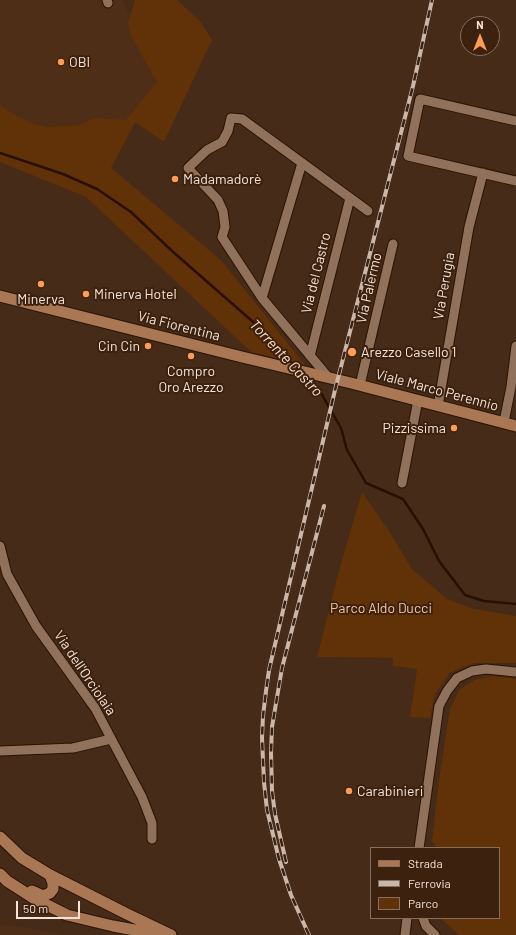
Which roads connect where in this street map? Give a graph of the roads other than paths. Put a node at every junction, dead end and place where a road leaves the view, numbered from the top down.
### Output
1 (516, 121) edge
2 (302, 163) junction
3 (483, 173) junction
4 (516, 181) edge
5 (350, 198) junction
6 (368, 211) dead end
7 (393, 244) dead end
8 (0, 296) edge
9 (262, 298) junction
10 (516, 346) edge
11 (310, 356) junction
12 (328, 377) junction
13 (360, 385) junction
14 (418, 400) junction
15 (438, 406) junction
16 (504, 422) junction
17 (516, 426) edge
18 (402, 483) dead end
19 (0, 546) edge
20 (4, 574) edge
21 (516, 672) edge
22 (111, 739) junction
23 (0, 751) edge
24 (0, 836) edge
25 (152, 840) dead end
26 (419, 847) edge
27 (50, 875) junction
28 (5, 880) edge
29 (407, 919) edge
30 (423, 919) edge
31 (161, 935) edge
32 (171, 935) edge
33 (404, 935) edge
34 (435, 935) edge

1 - 3 street
2 - 5 street, Via del Castro
2 - 9 street
2 - 9 street, Via del Castro
3 - 4 street
3 - 15 street, Via Perugia
5 - 6 street, Via del Castro
5 - 11 street, Via del Castro
7 - 13 street, Via Palermo
8 - 12 main road, Via Fiorentina
9 - 11 street, Via del Castro
10 - 16 street
11 - 12 street, Via del Castro
12 - 13 main road, Viale Marco Perennio
13 - 14 main road, Viale Marco Perennio
14 - 15 main road, Viale Marco Perennio
14 - 18 street
15 - 16 main road, Viale Marco Perennio
16 - 17 main road, Viale Marco Perennio
19 - 20 street, Via dell'Orciolaia
20 - 22 street, Via dell'Orciolaia
21 - 26 street
22 - 23 street
22 - 25 street, Via dell'Orciolaia
24 - 27 main road
27 - 28 main road
27 - 32 main road
28 - 31 main road
29 - 33 street
30 - 34 street

